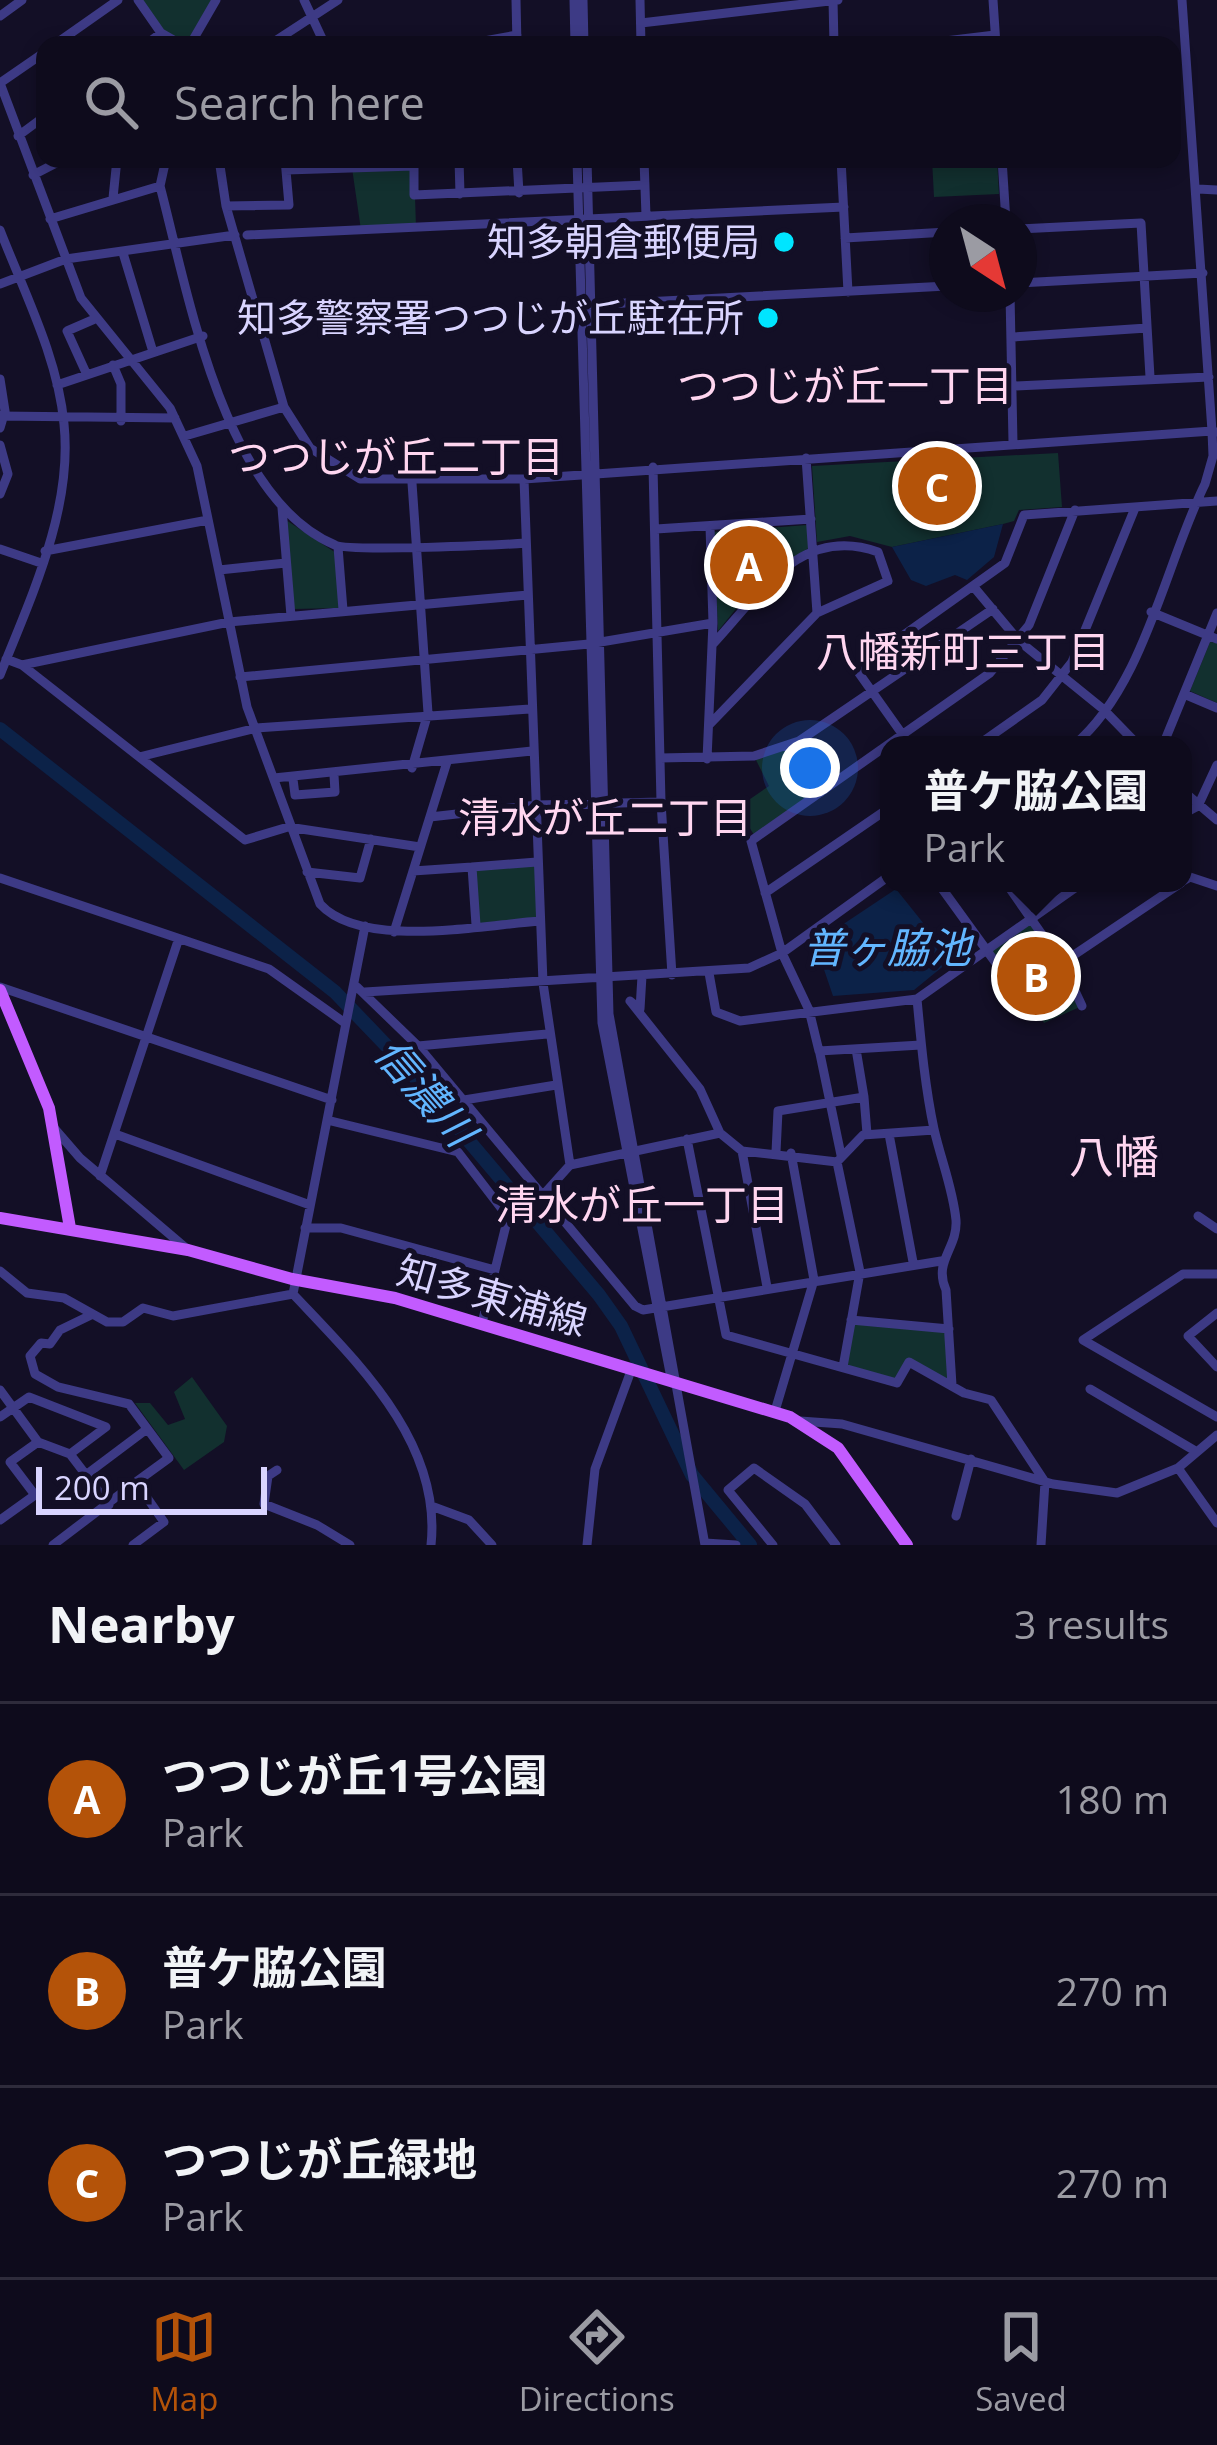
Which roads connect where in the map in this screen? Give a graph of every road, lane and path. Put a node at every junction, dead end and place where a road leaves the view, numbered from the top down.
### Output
1 (22, 0) edge
2 (118, 0) edge
3 (138, 0) edge
4 (216, 0) edge
5 (304, 0) edge
6 (338, 0) edge
7 (516, 0) edge
8 (578, 0) edge
9 (640, 0) edge
10 (835, 0) edge
11 (993, 0) edge
12 (1182, 0) edge
13 (310, 13) junction
14 (0, 16) edge
15 (641, 23) junction
16 (161, 33) junction
17 (67, 36) edge
18 (157, 36) edge
19 (167, 36) edge
20 (192, 36) edge
21 (281, 36) edge
22 (322, 36) edge
23 (517, 36) edge
24 (576, 36) edge
25 (583, 36) edge
26 (641, 36) edge
27 (834, 36) edge
28 (996, 36) edge
29 (36, 58) edge
30 (36, 123) edge
31 (18, 136) junction
32 (47, 168) edge
33 (116, 168) edge
34 (164, 168) edge
35 (220, 168) edge
36 (285, 168) edge
37 (414, 168) edge
38 (459, 168) edge
39 (518, 168) edge
40 (579, 168) edge
41 (586, 168) edge
42 (644, 168) edge
43 (842, 168) edge
44 (1003, 168) edge
45 (33, 175) junction
46 (645, 185) junction
47 (160, 186) junction
48 (583, 189) junction
49 (1198, 189) junction
50 (1217, 190) edge
51 (519, 193) junction
52 (460, 194) junction
53 (113, 198) junction
54 (1005, 204) edge
55 (226, 206) junction
56 (844, 207) junction
57 (646, 216) junction
58 (50, 219) junction
59 (584, 219) junction
60 (1037, 228) edge
61 (0, 230) edge
62 (929, 233) edge
63 (241, 236) junction
64 (845, 238) junction
65 (175, 244) junction
66 (123, 254) junction
67 (66, 259) junction
68 (1203, 273) junction
69 (1144, 276) junction
70 (18, 277) junction
71 (1037, 282) edge
72 (0, 284) edge
73 (929, 287) edge
74 (848, 292) junction
75 (586, 305) junction
76 (1011, 312) edge
77 (97, 318) junction
78 (1147, 328) junction
79 (203, 336) junction
80 (1013, 337) junction
81 (152, 352) junction
82 (132, 358) junction
83 (113, 365) junction
84 (87, 375) junction
85 (1150, 376) junction
86 (1209, 377) junction
87 (0, 379) edge
88 (57, 385) junction
89 (1015, 386) junction
90 (284, 406) junction
91 (175, 418) junction
92 (64, 419) junction
93 (1, 421) edge
94 (121, 421) junction
95 (229, 423) junction
96 (1215, 431) edge
97 (185, 436) junction
98 (1012, 443) junction
99 (0, 445) edge
100 (806, 458) junction
101 (653, 467) junction
102 (591, 473) junction
103 (524, 479) junction
104 (412, 483) junction
105 (0, 494) edge
106 (1217, 501) edge
107 (1194, 506) junction
108 (282, 508) junction
109 (1135, 508) junction
110 (1075, 510) junction
111 (811, 519) junction
112 (208, 520) junction
113 (710, 526) junction
114 (656, 530) junction
115 (526, 543) junction
116 (416, 544) junction
117 (338, 547) junction
118 (0, 549) edge
119 (45, 551) junction
120 (813, 551) junction
121 (41, 563) junction
122 (286, 563) junction
123 (219, 570) junction
124 (973, 586) junction
125 (528, 595) junction
126 (419, 603) junction
127 (993, 609) junction
128 (344, 610) junction
129 (1151, 612) junction
130 (817, 613) junction
131 (1217, 613) edge
132 (291, 616) junction
133 (229, 622) junction
134 (713, 623) junction
135 (658, 632) junction
136 (1212, 637) edge
137 (1019, 641) junction
138 (594, 643) junction
139 (712, 644) junction
140 (530, 649) junction
141 (6, 659) junction
142 (423, 659) junction
143 (22, 665) junction
144 (0, 674) edge
145 (1060, 675) junction
146 (240, 677) junction
147 (871, 693) junction
148 (1184, 694) junction
149 (1217, 708) edge
150 (530, 709) junction
151 (428, 713) junction
152 (1107, 714) junction
153 (710, 724) junction
154 (256, 728) junction
155 (903, 736) edge
156 (911, 736) edge
157 (991, 736) edge
158 (1084, 736) edge
159 (1129, 736) edge
160 (1167, 736) edge
161 (787, 745) junction
162 (532, 751) junction
163 (880, 756) edge
164 (139, 757) junction
165 (660, 758) junction
166 (707, 759) junction
167 (447, 762) junction
168 (1217, 765) edge
169 (412, 768) junction
170 (334, 775) junction
171 (274, 778) junction
172 (293, 778) junction
173 (821, 792) junction
174 (1192, 800) edge
175 (661, 802) junction
176 (538, 805) junction
177 (599, 805) junction
178 (1198, 806) junction
179 (1192, 809) edge
180 (880, 814) edge
181 (430, 817) junction
182 (1217, 820) edge
183 (288, 827) junction
184 (371, 839) junction
185 (420, 847) junction
186 (537, 862) junction
187 (472, 867) junction
188 (413, 871) junction
189 (307, 872) junction
190 (0, 878) edge
191 (880, 882) edge
192 (944, 892) edge
193 (1012, 892) edge
194 (1069, 892) edge
195 (1167, 892) edge
196 (765, 893) junction
197 (1031, 919) junction
198 (540, 921) junction
199 (365, 926) junction
200 (476, 926) junction
201 (394, 932) junction
202 (178, 941) junction
203 (984, 949) junction
204 (782, 953) junction
205 (1063, 963) junction
206 (709, 973) junction
207 (672, 975) junction
208 (642, 976) junction
209 (604, 980) junction
210 (543, 983) junction
211 (1014, 988) dead end
212 (0, 989) edge
213 (359, 991) junction
214 (917, 999) junction
215 (1082, 1006) dead end
216 (809, 1010) junction
217 (345, 1023) junction
218 (547, 1034) junction
219 (146, 1040) junction
220 (921, 1045) junction
221 (418, 1046) junction
222 (818, 1049) junction
223 (856, 1049) junction
224 (556, 1085) junction
225 (864, 1097) junction
226 (332, 1100) junction
227 (464, 1100) junction
228 (830, 1102) junction
229 (331, 1121) junction
230 (54, 1128) junction
231 (934, 1130) junction
232 (720, 1133) junction
233 (115, 1134) junction
234 (867, 1134) junction
235 (889, 1134) junction
236 (687, 1139) junction
237 (742, 1150) junction
238 (628, 1152) junction
239 (776, 1152) junction
240 (791, 1153) junction
241 (839, 1159) junction
242 (570, 1165) junction
243 (100, 1176) junction
244 (544, 1194) junction
245 (310, 1205) junction
246 (1198, 1216) dead end
247 (0, 1218) edge
248 (70, 1228) junction
249 (305, 1228) junction
250 (1217, 1229) edge
251 (188, 1250) junction
252 (941, 1261) junction
253 (914, 1262) junction
254 (0, 1270) edge
255 (495, 1270) junction
256 (860, 1272) junction
257 (1217, 1274) edge
258 (814, 1280) junction
259 (293, 1287) junction
260 (767, 1287) junction
261 (718, 1294) junction
262 (658, 1306) junction
263 (1217, 1312) edge
264 (91, 1315) junction
265 (851, 1320) junction
266 (482, 1323) junction
267 (949, 1329) junction
268 (794, 1352) junction
269 (843, 1367) junction
270 (1217, 1367) edge
271 (632, 1368) junction
272 (674, 1379) junction
273 (952, 1385) junction
274 (1090, 1389) dead end
275 (0, 1390) edge
276 (13, 1408) junction
277 (775, 1411) junction
278 (0, 1417) edge
279 (1217, 1417) edge
280 (800, 1420) junction
281 (147, 1429) junction
282 (1217, 1435) edge
283 (38, 1442) junction
284 (1197, 1452) junction
285 (70, 1454) junction
286 (971, 1459) junction
287 (5, 1466) edge
288 (1178, 1468) junction
289 (277, 1469) dead end
290 (87, 1474) junction
291 (136, 1482) junction
292 (1045, 1482) junction
293 (109, 1505) junction
294 (434, 1507) junction
295 (956, 1516) dead end
296 (0, 1520) edge
297 (1217, 1523) edge
298 (705, 1544) edge
299 (53, 1545) edge
300 (133, 1545) edge
301 (350, 1545) edge
302 (430, 1545) edge
303 (492, 1545) edge
304 (587, 1545) edge
305 (736, 1545) edge
306 (773, 1545) edge
307 (836, 1545) edge
308 (907, 1545) edge
309 (1041, 1545) edge

1 - 14 street
2 - 17 street
3 - 16 street
4 - 20 street
5 - 13 street
6 - 13 street
7 - 23 street
8 - 24 street
8 - 25 street
9 - 15 street
10 - 15 street
10 - 27 street
11 - 28 street
12 - 49 street
13 - 21 street
13 - 22 street
15 - 26 street
16 - 18 street
16 - 19 street
29 - 31 street
30 - 31 street
31 - 45 street
32 - 45 street
33 - 53 street
34 - 47 street
35 - 55 street
36 - 55 street
37 - 52 street
38 - 52 street
39 - 51 street
40 - 48 street
41 - 48 street
42 - 46 street
43 - 56 street
44 - 54 street
45 - 58 street
46 - 48 street
46 - 57 street
47 - 53 street
47 - 65 street
48 - 51 street
48 - 59 street
49 - 50 street
49 - 68 street
51 - 52 street
53 - 58 street
55 - 63 street
56 - 57 street
56 - 64 street
57 - 59 street
58 - 67 street
59 - 63 street
59 - 75 street
60 - 69 street
61 - 70 street
62 - 64 street
63 - 65 street
63 - 90 street
64 - 74 street
65 - 66 street
65 - 79 street
66 - 67 street
66 - 81 street
67 - 70 street
67 - 77 street
68 - 69 street
68 - 86 street
69 - 71 street
69 - 78 street
70 - 72 street
70 - 88 street
73 - 74 street
74 - 75 street
75 - 102 street
76 - 80 street
77 - 82 street
77 - 84 street
78 - 80 street
78 - 85 street
79 - 81 street
79 - 95 street
80 - 89 street
81 - 82 street
82 - 83 street
82 - 91 street
83 - 84 street
83 - 94 street
84 - 88 street
85 - 86 street
85 - 89 street
86 - 96 street
87 - 93 street
88 - 92 street
89 - 98 street
90 - 95 street
90 - 104 street
91 - 94 street
91 - 97 street
92 - 93 street
92 - 94 street
92 - 119 street
95 - 97 street
95 - 108 street
96 - 98 street
96 - 107 street
97 - 112 street
98 - 100 street
99 - 105 street
100 - 101 street
100 - 111 street
101 - 102 street
101 - 114 street
102 - 103 street
102 - 138 street
103 - 104 street
103 - 115 street
104 - 116 street
106 - 107 street
107 - 109 street
107 - 129 street
108 - 117 street
108 - 122 street
109 - 110 street
109 - 145 street
110 - 124 street
110 - 137 street
111 - 113 street
111 - 120 street
112 - 119 street
112 - 123 street
113 - 114 street
113 - 134 street
114 - 135 street
115 - 116 street
115 - 125 street
116 - 117 street
116 - 126 street
117 - 128 street
118 - 121 street
119 - 121 street
120 - 130 street
120 - 130 street
120 - 139 street
121 - 141 street
122 - 123 street
122 - 132 street
123 - 133 street
124 - 127 street
124 - 147 street
125 - 126 street
125 - 140 street
126 - 128 street
126 - 142 street
127 - 137 street
127 - 147 street
128 - 132 street
129 - 136 street
129 - 152 street
130 - 153 street
131 - 136 street
132 - 133 street
133 - 143 street
133 - 146 street
134 - 135 street
134 - 139 street
135 - 138 street
135 - 165 street
136 - 148 street
137 - 145 street
137 - 156 street
138 - 140 street
138 - 177 street
139 - 153 street
140 - 142 street
140 - 150 street
141 - 143 street
141 - 144 street
142 - 146 street
142 - 151 street
143 - 164 street
145 - 152 street
145 - 157 street
146 - 154 street
147 - 155 street
147 - 161 street
148 - 149 street
148 - 160 street
150 - 151 street
150 - 162 street
151 - 154 street
151 - 169 street
152 - 158 street
152 - 159 street
153 - 166 street
154 - 164 street
154 - 171 street
161 - 166 street
161 - 173 street
162 - 167 street
162 - 176 street
163 - 173 street
164 - 183 street
165 - 166 street
165 - 175 street
167 - 169 street
167 - 181 street
168 - 178 street
169 - 170 street
170 - 172 street
170 - 172 street
171 - 172 street
171 - 183 street
173 - 196 street
174 - 178 street
175 - 177 street
175 - 207 street
176 - 177 street
176 - 181 street
176 - 186 street
177 - 209 street
178 - 179 street
178 - 182 street
180 - 196 street
181 - 185 street
183 - 184 street
183 - 189 street
184 - 185 street
184 - 189 street
185 - 188 street
186 - 187 street
186 - 198 street
187 - 188 street
187 - 200 street
188 - 201 street
189 - 199 street
190 - 202 street
191 - 204 street
192 - 203 street
193 - 197 street
194 - 197 street
195 - 205 street
196 - 204 street
197 - 203 street
197 - 205 street
198 - 200 street
198 - 210 street
199 - 201 street
199 - 213 street
200 - 201 street
202 - 217 street
202 - 219 street
203 - 211 street
203 - 214 street
204 - 206 street
204 - 216 street
205 - 215 street
206 - 207 street
206 - 216 street
207 - 208 street
208 - 209 street
208 - 232 street
209 - 210 street
209 - 238 street
210 - 213 street
210 - 218 street
212 - 219 street
212 - 230 main road
213 - 217 street
213 - 221 street
214 - 216 street
214 - 220 street
216 - 222 street
217 - 226 street
218 - 221 street
218 - 224 street
219 - 226 street
219 - 233 street
220 - 223 street
220 - 231 street
221 - 227 street
222 - 223 street
222 - 228 street
223 - 225 street
224 - 227 street
224 - 242 street
225 - 228 street
225 - 234 street
226 - 229 street
227 - 244 street
228 - 239 street
228 - 241 street
229 - 245 street
229 - 255 street
230 - 243 street
230 - 248 main road
231 - 235 street
231 - 252 street
232 - 236 street
232 - 237 street
233 - 243 street
233 - 245 street
234 - 235 street
234 - 241 street
235 - 253 street
236 - 238 street
236 - 261 street
237 - 239 street
237 - 260 street
238 - 242 street
238 - 262 street
239 - 240 street
240 - 241 street
240 - 258 street
241 - 256 street
242 - 244 street
243 - 251 street
244 - 262 street
245 - 249 street
246 - 250 street
247 - 248 main road, 知多東浦線
248 - 251 main road, 知多東浦線
249 - 255 street
249 - 259 street
251 - 259 main road, 知多東浦線
252 - 253 street
252 - 267 street
253 - 256 street
254 - 264 street
255 - 266 street
256 - 258 street
256 - 265 street
257 - 279 street
258 - 260 street
258 - 268 street
259 - 264 street
259 - 266 main road, 知多東浦線
259 - 294 street
260 - 261 street
261 - 262 street
261 - 268 street
262 - 272 street
263 - 270 street
264 - 281 street
265 - 267 street
265 - 269 street
266 - 271 main road, 知多東浦線
267 - 273 street
268 - 269 street
268 - 277 street
269 - 273 street
271 - 272 main road, 知多東浦線
271 - 304 street
272 - 277 main road, 知多東浦線
272 - 298 street
273 - 292 street
274 - 284 street
275 - 276 street
276 - 278 street
276 - 283 street
276 - 285 street
277 - 280 main road, 知多東浦線
280 - 286 street
280 - 308 main road, 知多東浦線
281 - 290 street
281 - 291 street
282 - 284 street
283 - 285 street
283 - 287 street
284 - 288 street
285 - 290 street
286 - 292 street
286 - 295 street
287 - 296 street
288 - 292 street
288 - 297 street
289 - 301 street
290 - 293 street
291 - 293 street
291 - 300 street
292 - 309 street
293 - 299 street
294 - 302 street
294 - 303 street
298 - 305 street
306 - 307 street

